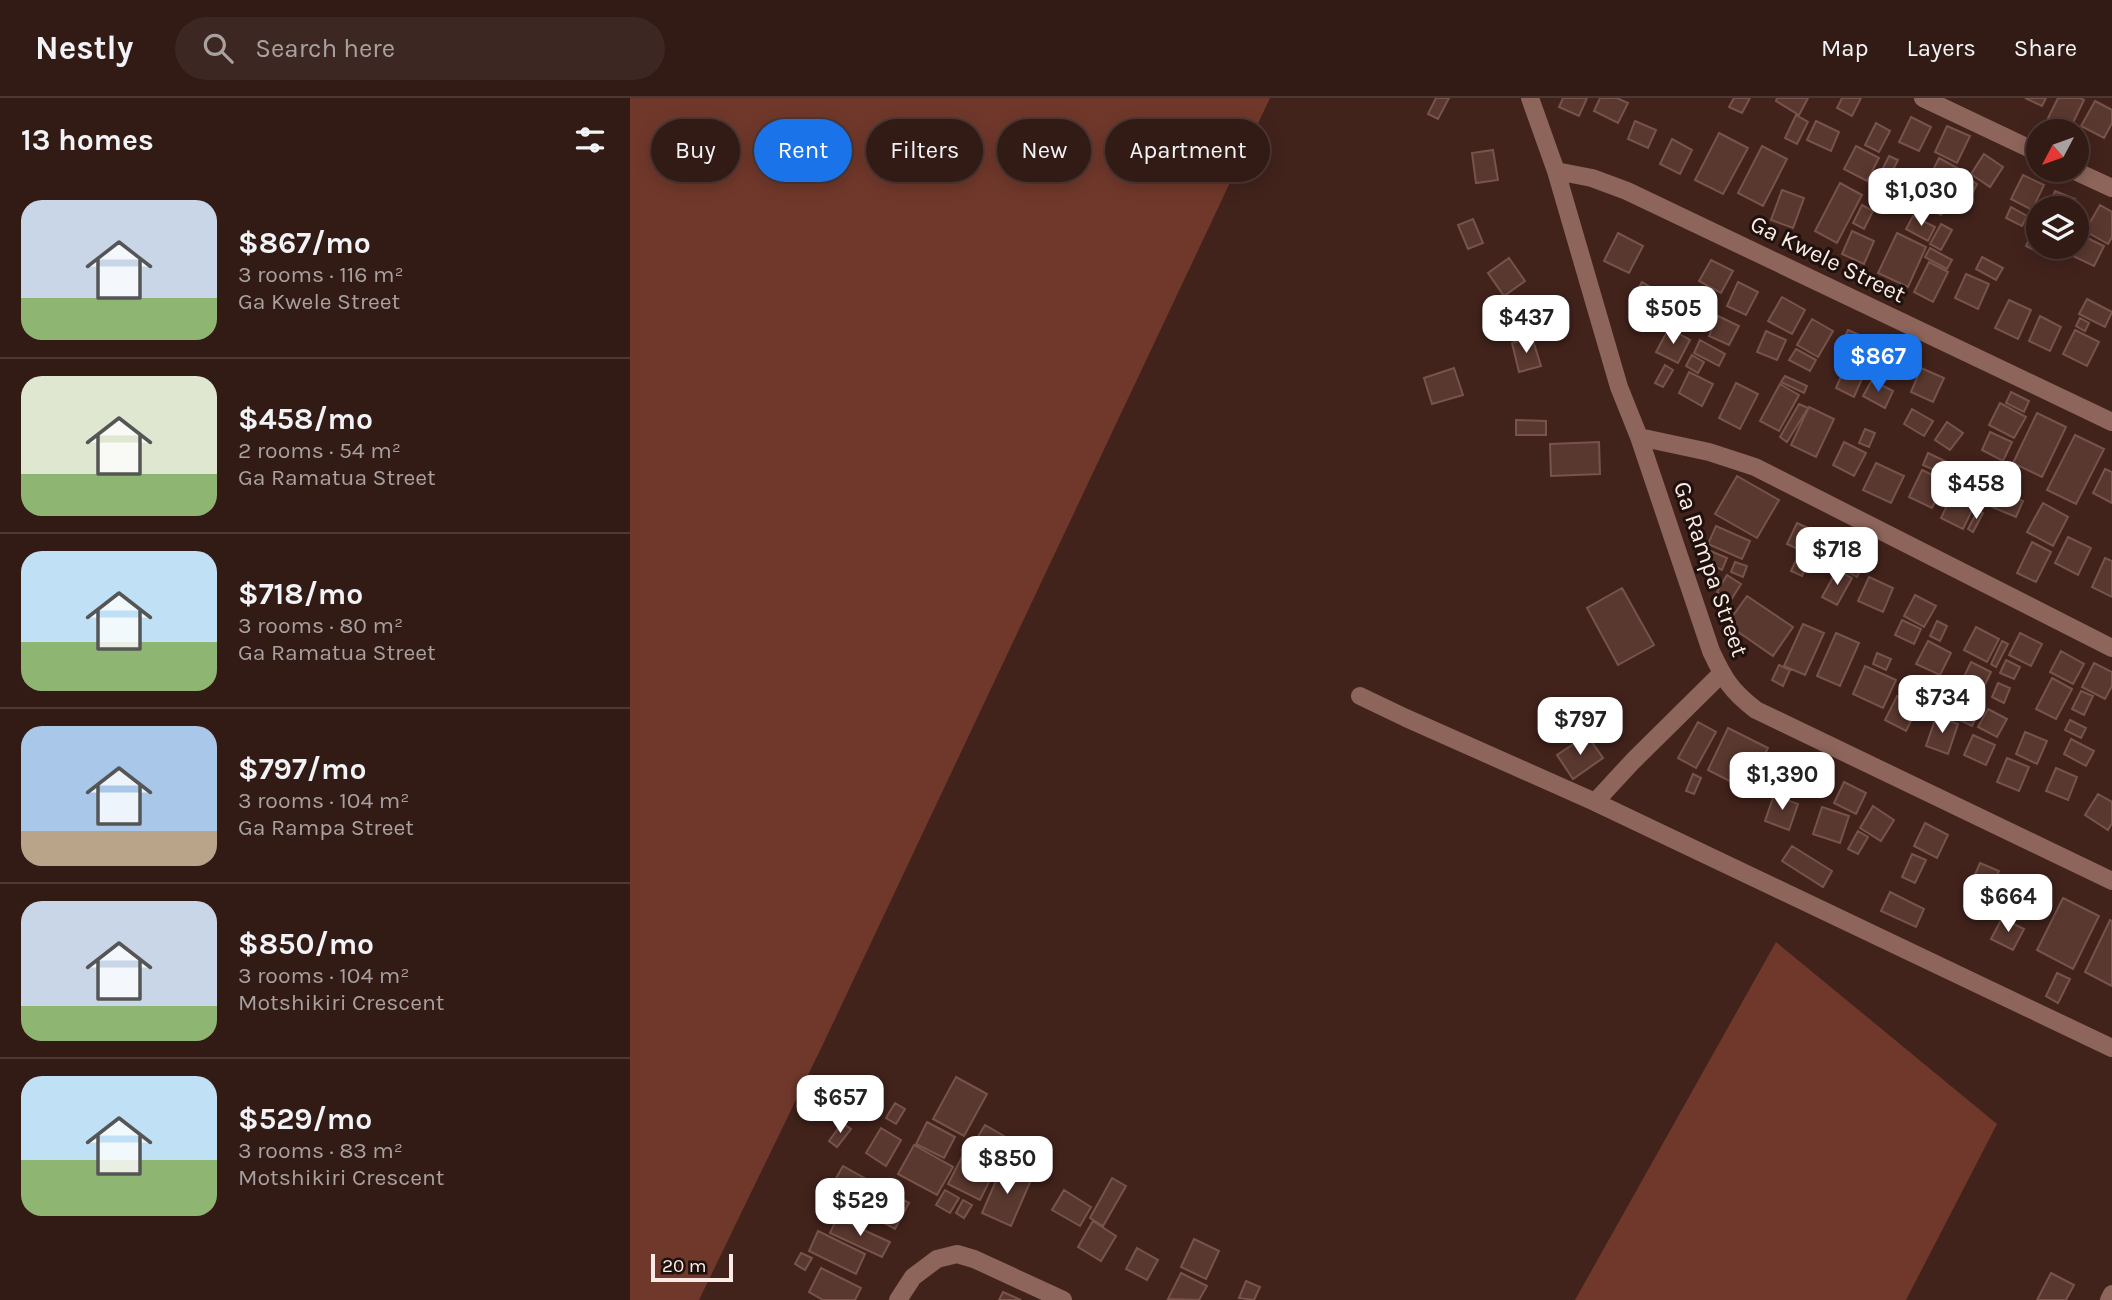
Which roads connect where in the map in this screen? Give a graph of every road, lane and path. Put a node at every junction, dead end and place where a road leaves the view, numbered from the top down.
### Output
1 (1530, 98) edge
2 (1923, 98) edge
3 (2026, 147) edge
4 (1556, 171) junction
5 (2090, 178) edge
6 (2112, 188) edge
7 (2112, 422) edge
8 (1639, 437) junction
9 (2112, 648) edge
10 (1721, 674) junction
11 (1360, 696) dead end
12 (1595, 802) junction
13 (2112, 881) edge
14 (2112, 1048) edge
15 (2112, 1294) edge
16 (898, 1300) edge
17 (1063, 1300) edge
18 (2109, 1300) edge

1 - 4 street, Ga Rampa Street
2 - 3 street
4 - 7 street, Ga Kwele Street
4 - 8 street, Ga Rampa Street
5 - 6 street
8 - 9 street
8 - 10 street, Ga Rampa Street
10 - 12 street
10 - 13 street, Ga Rampa Street
11 - 12 street
12 - 14 street
15 - 18 street
16 - 17 street

